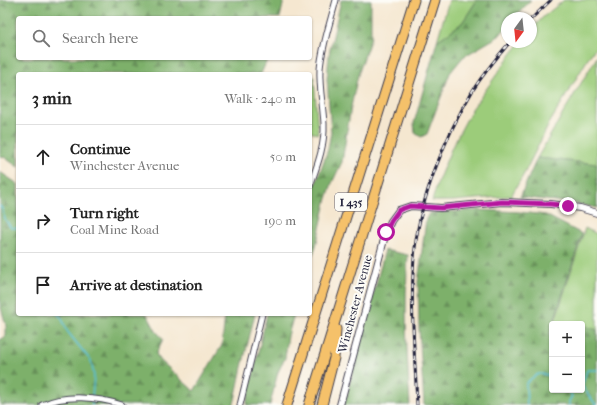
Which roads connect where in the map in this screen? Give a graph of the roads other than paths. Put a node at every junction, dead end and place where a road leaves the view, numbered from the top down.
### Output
1 (336, 0) edge
2 (414, 0) edge
3 (435, 0) edge
4 (312, 180) edge
5 (597, 213) edge
6 (338, 312) junction
7 (262, 316) edge
8 (42, 405) edge
9 (122, 405) edge
10 (240, 405) edge
11 (287, 405) edge
12 (309, 405) edge
13 (322, 405) edge
14 (340, 405) edge

1 - 4 street
2 - 11 highway, I 435
3 - 6 highway, I 435
5 - 14 street, Winchester Avenue
6 - 12 highway, I 435
6 - 13 highway
7 - 10 street
8 - 9 street

